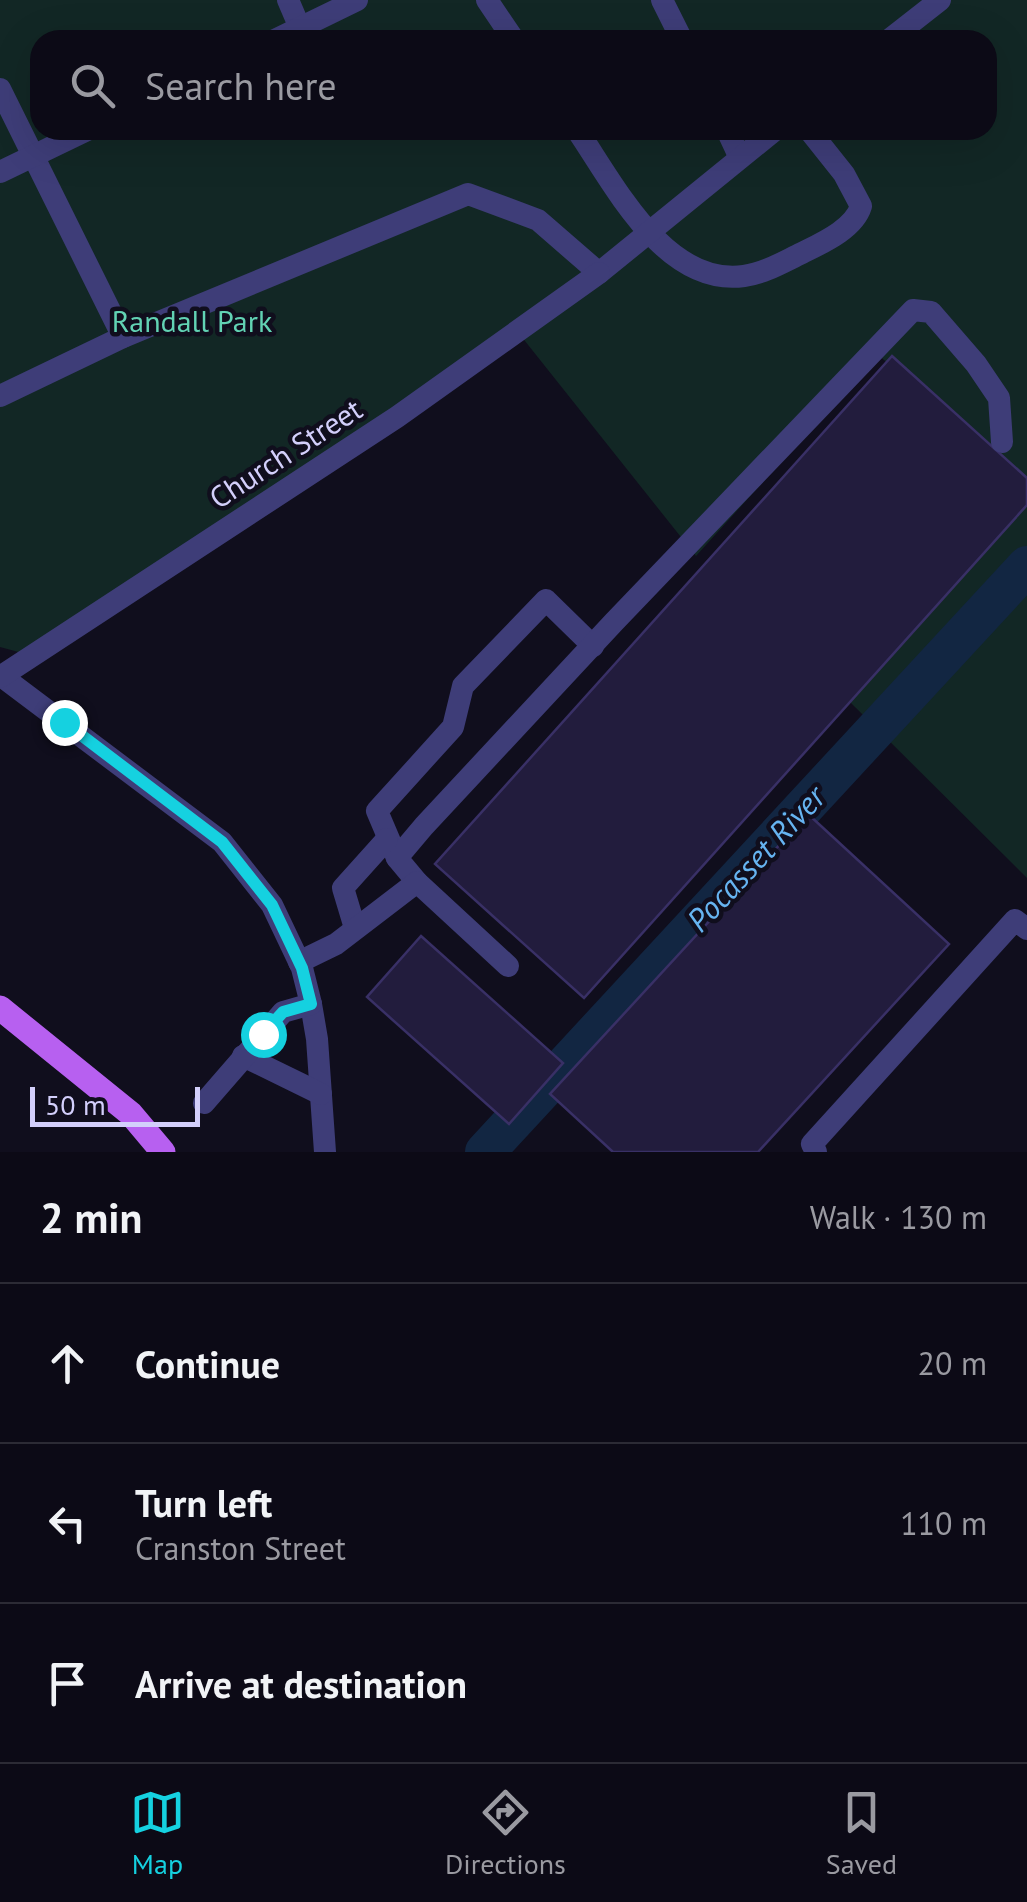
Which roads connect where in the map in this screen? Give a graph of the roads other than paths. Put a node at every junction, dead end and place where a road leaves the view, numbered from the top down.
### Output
1 (288, 0) edge
2 (357, 0) edge
3 (487, 0) edge
4 (662, 0) edge
5 (940, 0) edge
6 (300, 28) junction
7 (296, 30) edge
8 (507, 30) edge
9 (677, 30) edge
10 (902, 30) edge
11 (0, 89) edge
12 (66, 140) edge
13 (583, 140) edge
14 (732, 140) edge
15 (762, 140) edge
16 (817, 140) edge
17 (33, 156) junction
18 (740, 158) junction
19 (0, 172) edge
20 (648, 234) junction
21 (599, 272) junction
22 (124, 337) junction
23 (0, 396) edge
24 (1002, 442) dead end
25 (593, 646) junction
26 (0, 676) edge
27 (392, 849) junction
28 (416, 882) junction
29 (356, 928) junction
30 (1027, 929) edge
31 (299, 962) junction
32 (508, 966) dead end
33 (311, 1004) junction
34 (0, 1008) edge
35 (243, 1056) junction
36 (321, 1094) junction
37 (204, 1104) dead end
38 (160, 1152) edge
39 (324, 1152) edge
40 (816, 1152) edge

1 - 6 street
2 - 6 street
3 - 8 street
4 - 9 street
5 - 10 street
6 - 7 street
11 - 17 street
12 - 17 street
13 - 20 street
14 - 18 street
15 - 18 street, Church Street
16 - 20 street
17 - 19 street
17 - 22 street
18 - 20 street, Church Street
20 - 21 street, Church Street
21 - 22 street
21 - 26 street, Church Street
22 - 23 street
24 - 25 street
25 - 27 street
25 - 27 street
26 - 31 street
27 - 28 street
27 - 29 street
28 - 29 street
28 - 32 street
29 - 31 street
30 - 40 street
31 - 33 street
33 - 35 street
33 - 36 street
34 - 38 main road
35 - 36 street
35 - 37 street
36 - 39 street

